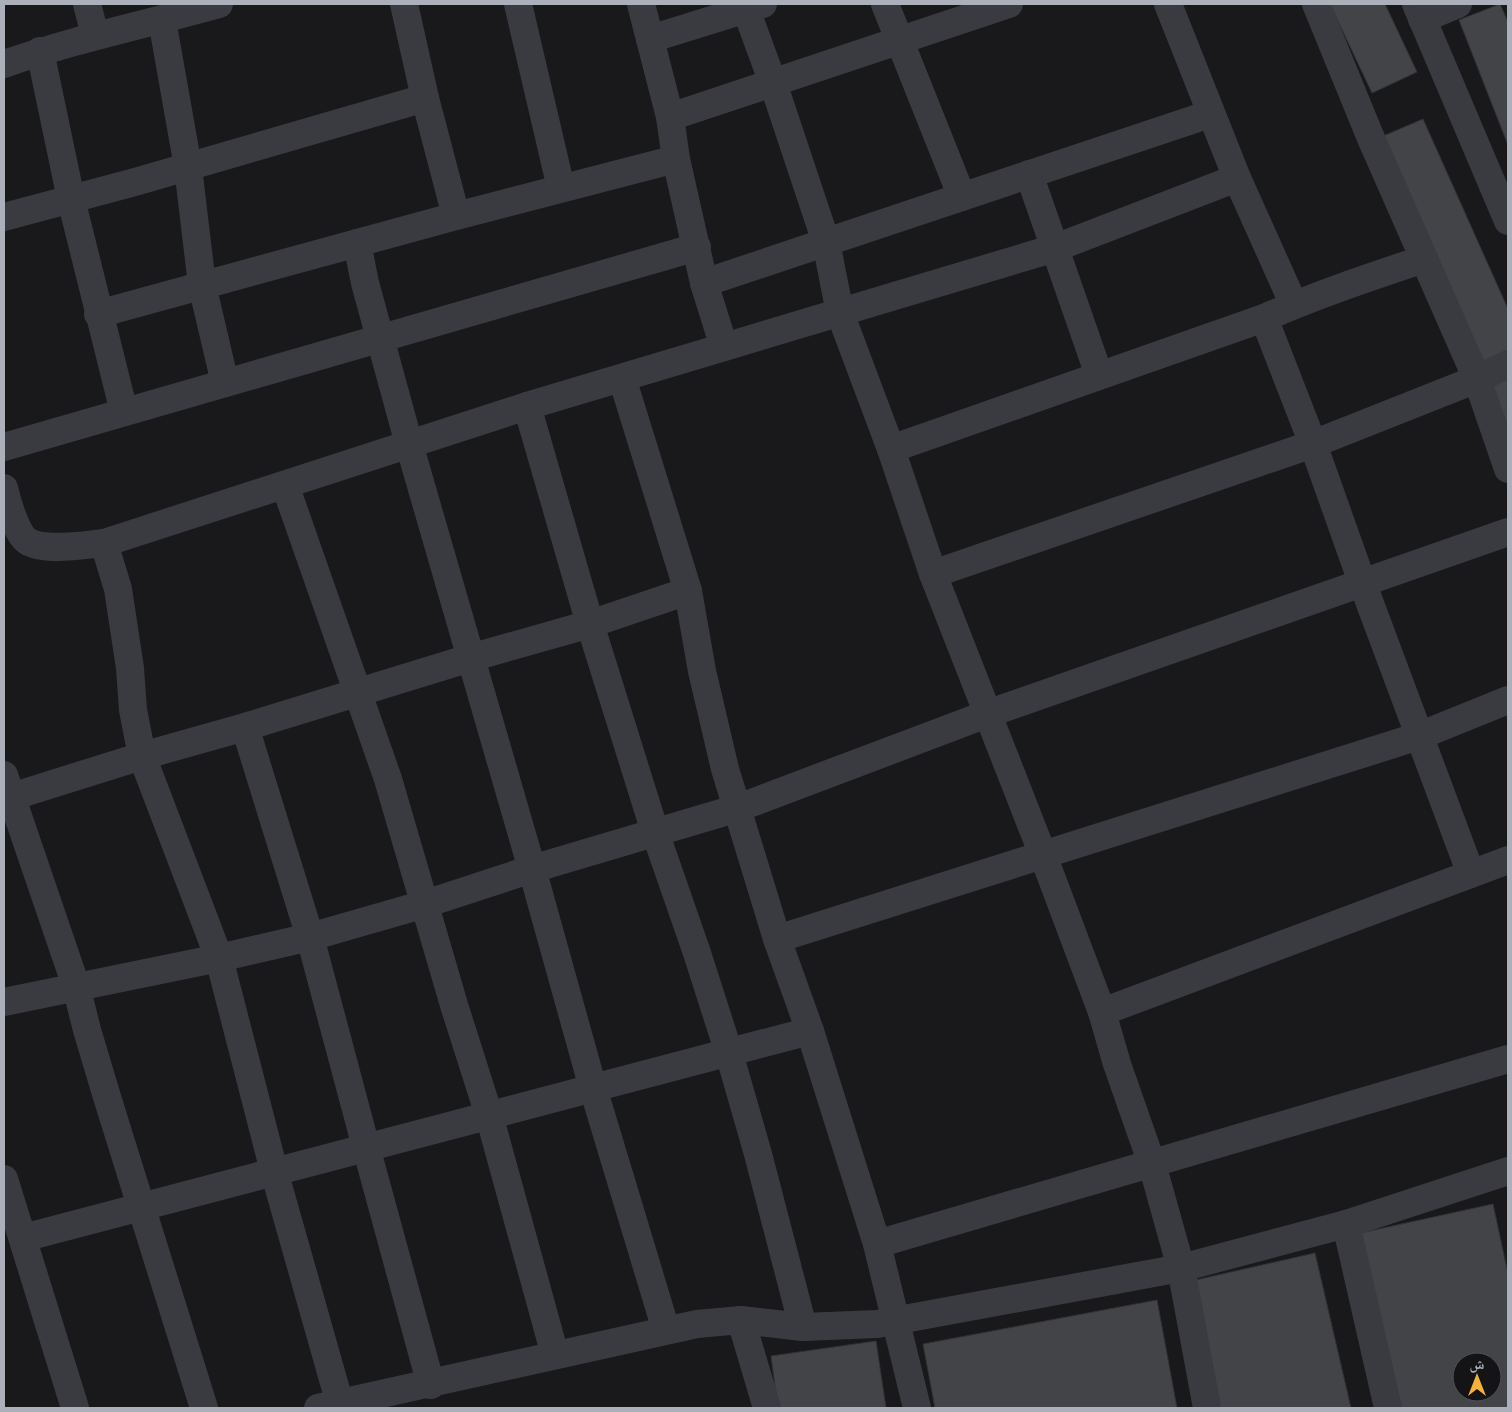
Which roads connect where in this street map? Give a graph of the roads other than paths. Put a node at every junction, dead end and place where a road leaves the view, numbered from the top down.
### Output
1 (87, 4) edge
2 (219, 4) edge
3 (404, 4) edge
4 (518, 4) edge
5 (641, 4) edge
6 (885, 4) edge
7 (1009, 4) edge
8 (1168, 4) edge
9 (1316, 4) edge
10 (1458, 4) edge
11 (752, 6) edge
12 (1419, 12) edge
13 (162, 20) junction
14 (95, 35) junction
15 (650, 40) junction
16 (900, 42) junction
17 (40, 51) junction
18 (4, 64) edge
19 (773, 83) junction
20 (425, 98) junction
21 (1210, 114) junction
22 (670, 117) junction
23 (676, 159) junction
24 (188, 167) junction
25 (1029, 174) junction
26 (1499, 176) edge
27 (1237, 178) junction
28 (561, 188) junction
29 (962, 197) junction
30 (71, 199) junction
31 (456, 216) junction
32 (4, 217) edge
33 (1508, 222) edge
34 (826, 242) junction
35 (357, 243) junction
36 (697, 247) junction
37 (1056, 248) junction
38 (1424, 259) junction
39 (704, 283) junction
40 (202, 285) junction
41 (1294, 304) junction
42 (840, 313) junction
43 (98, 314) junction
44 (1264, 318) junction
45 (381, 338) junction
46 (724, 347) junction
47 (1508, 364) edge
48 (1099, 375) junction
49 (622, 378) junction
50 (1477, 379) junction
51 (225, 383) junction
52 (527, 406) junction
53 (124, 412) junction
54 (409, 444) junction
55 (1313, 444) junction
56 (4, 447) edge
57 (891, 449) junction
58 (1508, 469) edge
59 (285, 485) junction
60 (4, 491) edge
61 (1508, 532) edge
62 (104, 543) junction
63 (934, 574) junction
64 (1362, 582) junction
65 (688, 591) junction
66 (590, 624) junction
67 (470, 658) junction
68 (359, 693) junction
69 (1508, 700) edge
70 (988, 714) junction
71 (245, 727) junction
72 (1420, 736) junction
73 (142, 756) junction
74 (7, 786) edge
75 (738, 808) junction
76 (655, 832) junction
77 (1043, 855) junction
78 (1508, 860) edge
79 (532, 869) junction
80 (1471, 874) junction
81 (425, 904) junction
82 (310, 937) junction
83 (777, 939) junction
84 (219, 958) junction
85 (76, 986) junction
86 (4, 1002) edge
87 (1102, 1012) junction
88 (810, 1031) junction
89 (729, 1052) junction
90 (1508, 1059) edge
91 (593, 1088) junction
92 (489, 1115) junction
93 (366, 1148) junction
94 (1152, 1164) junction
95 (274, 1171) junction
96 (1507, 1176) edge
97 (4, 1179) edge
98 (140, 1207) junction
99 (1346, 1224) junction
100 (23, 1238) junction
101 (877, 1244) junction
102 (1181, 1268) junction
103 (741, 1320) junction
104 (897, 1321) junction
105 (803, 1328) junction
106 (666, 1330) junction
107 (555, 1356) junction
108 (431, 1384) junction
109 (329, 1406) edge
110 (75, 1408) edge
111 (204, 1408) edge
112 (767, 1408) edge
113 (917, 1408) edge
114 (1208, 1408) edge
115 (1388, 1408) edge

1 - 14 street
2 - 13 street
3 - 20 street
4 - 28 street
5 - 15 street
6 - 16 street
7 - 16 street
8 - 21 street
9 - 38 street
10 - 12 street
11 - 15 street
11 - 19 street
12 - 26 street
13 - 14 street
13 - 24 street
14 - 17 street
15 - 22 street
16 - 19 street
16 - 29 street
17 - 18 street
17 - 30 street
19 - 22 street
19 - 34 street
20 - 24 street
20 - 31 street
21 - 25 street
21 - 27 street
22 - 23 street
23 - 28 street
23 - 36 street
24 - 30 street
24 - 40 street
25 - 29 street
25 - 37 street
26 - 33 street
27 - 37 street
27 - 41 street
28 - 31 street
29 - 34 street
30 - 32 street
30 - 43 street
31 - 35 street
34 - 39 street
34 - 42 street
35 - 40 street
35 - 45 street
36 - 39 street
36 - 45 street
37 - 42 street
37 - 48 street
38 - 41 street
38 - 50 street
39 - 46 street
40 - 43 street
40 - 51 street
41 - 44 street
42 - 46 street
42 - 57 street
43 - 53 street
44 - 48 street
44 - 55 street
45 - 51 street
45 - 54 street
46 - 49 street
47 - 50 street
48 - 57 street
49 - 52 street
49 - 65 street
50 - 55 street
50 - 58 street
51 - 53 street
52 - 54 street
52 - 66 street
53 - 56 street
54 - 59 street
54 - 67 street
55 - 63 street
55 - 64 street
57 - 63 street
59 - 62 street
59 - 68 street
60 - 62 street
61 - 64 street
62 - 73 street
63 - 70 street
64 - 70 street
64 - 72 street
65 - 66 street
65 - 75 street
66 - 67 street
66 - 76 street
67 - 68 street
67 - 79 street
68 - 71 street
68 - 81 street
69 - 72 street
70 - 75 street
70 - 77 street
71 - 73 street
71 - 82 street
72 - 77 street
72 - 80 street
73 - 74 street
73 - 84 street
74 - 85 street
75 - 76 street
75 - 83 street
76 - 79 street
76 - 89 street
77 - 83 street
77 - 87 street
78 - 80 street
79 - 81 street
79 - 91 street
80 - 87 street
81 - 82 street
81 - 92 street
82 - 84 street
82 - 93 street
83 - 88 street
84 - 85 street
84 - 95 street
85 - 86 street
85 - 98 street
87 - 94 street
88 - 89 street
88 - 101 street
89 - 91 street
89 - 105 street
90 - 94 street
91 - 92 street
91 - 106 street
92 - 93 street
92 - 107 street
93 - 95 street
93 - 108 street
94 - 101 street
94 - 102 street
95 - 98 street
95 - 109 street
96 - 99 street
97 - 100 street
98 - 100 street
98 - 111 street
99 - 102 street
99 - 115 street
100 - 110 street
101 - 104 street
102 - 104 street
102 - 114 street
103 - 105 street
103 - 106 street
103 - 112 street
104 - 105 street
104 - 113 street
106 - 107 street
107 - 108 street
108 - 109 street

